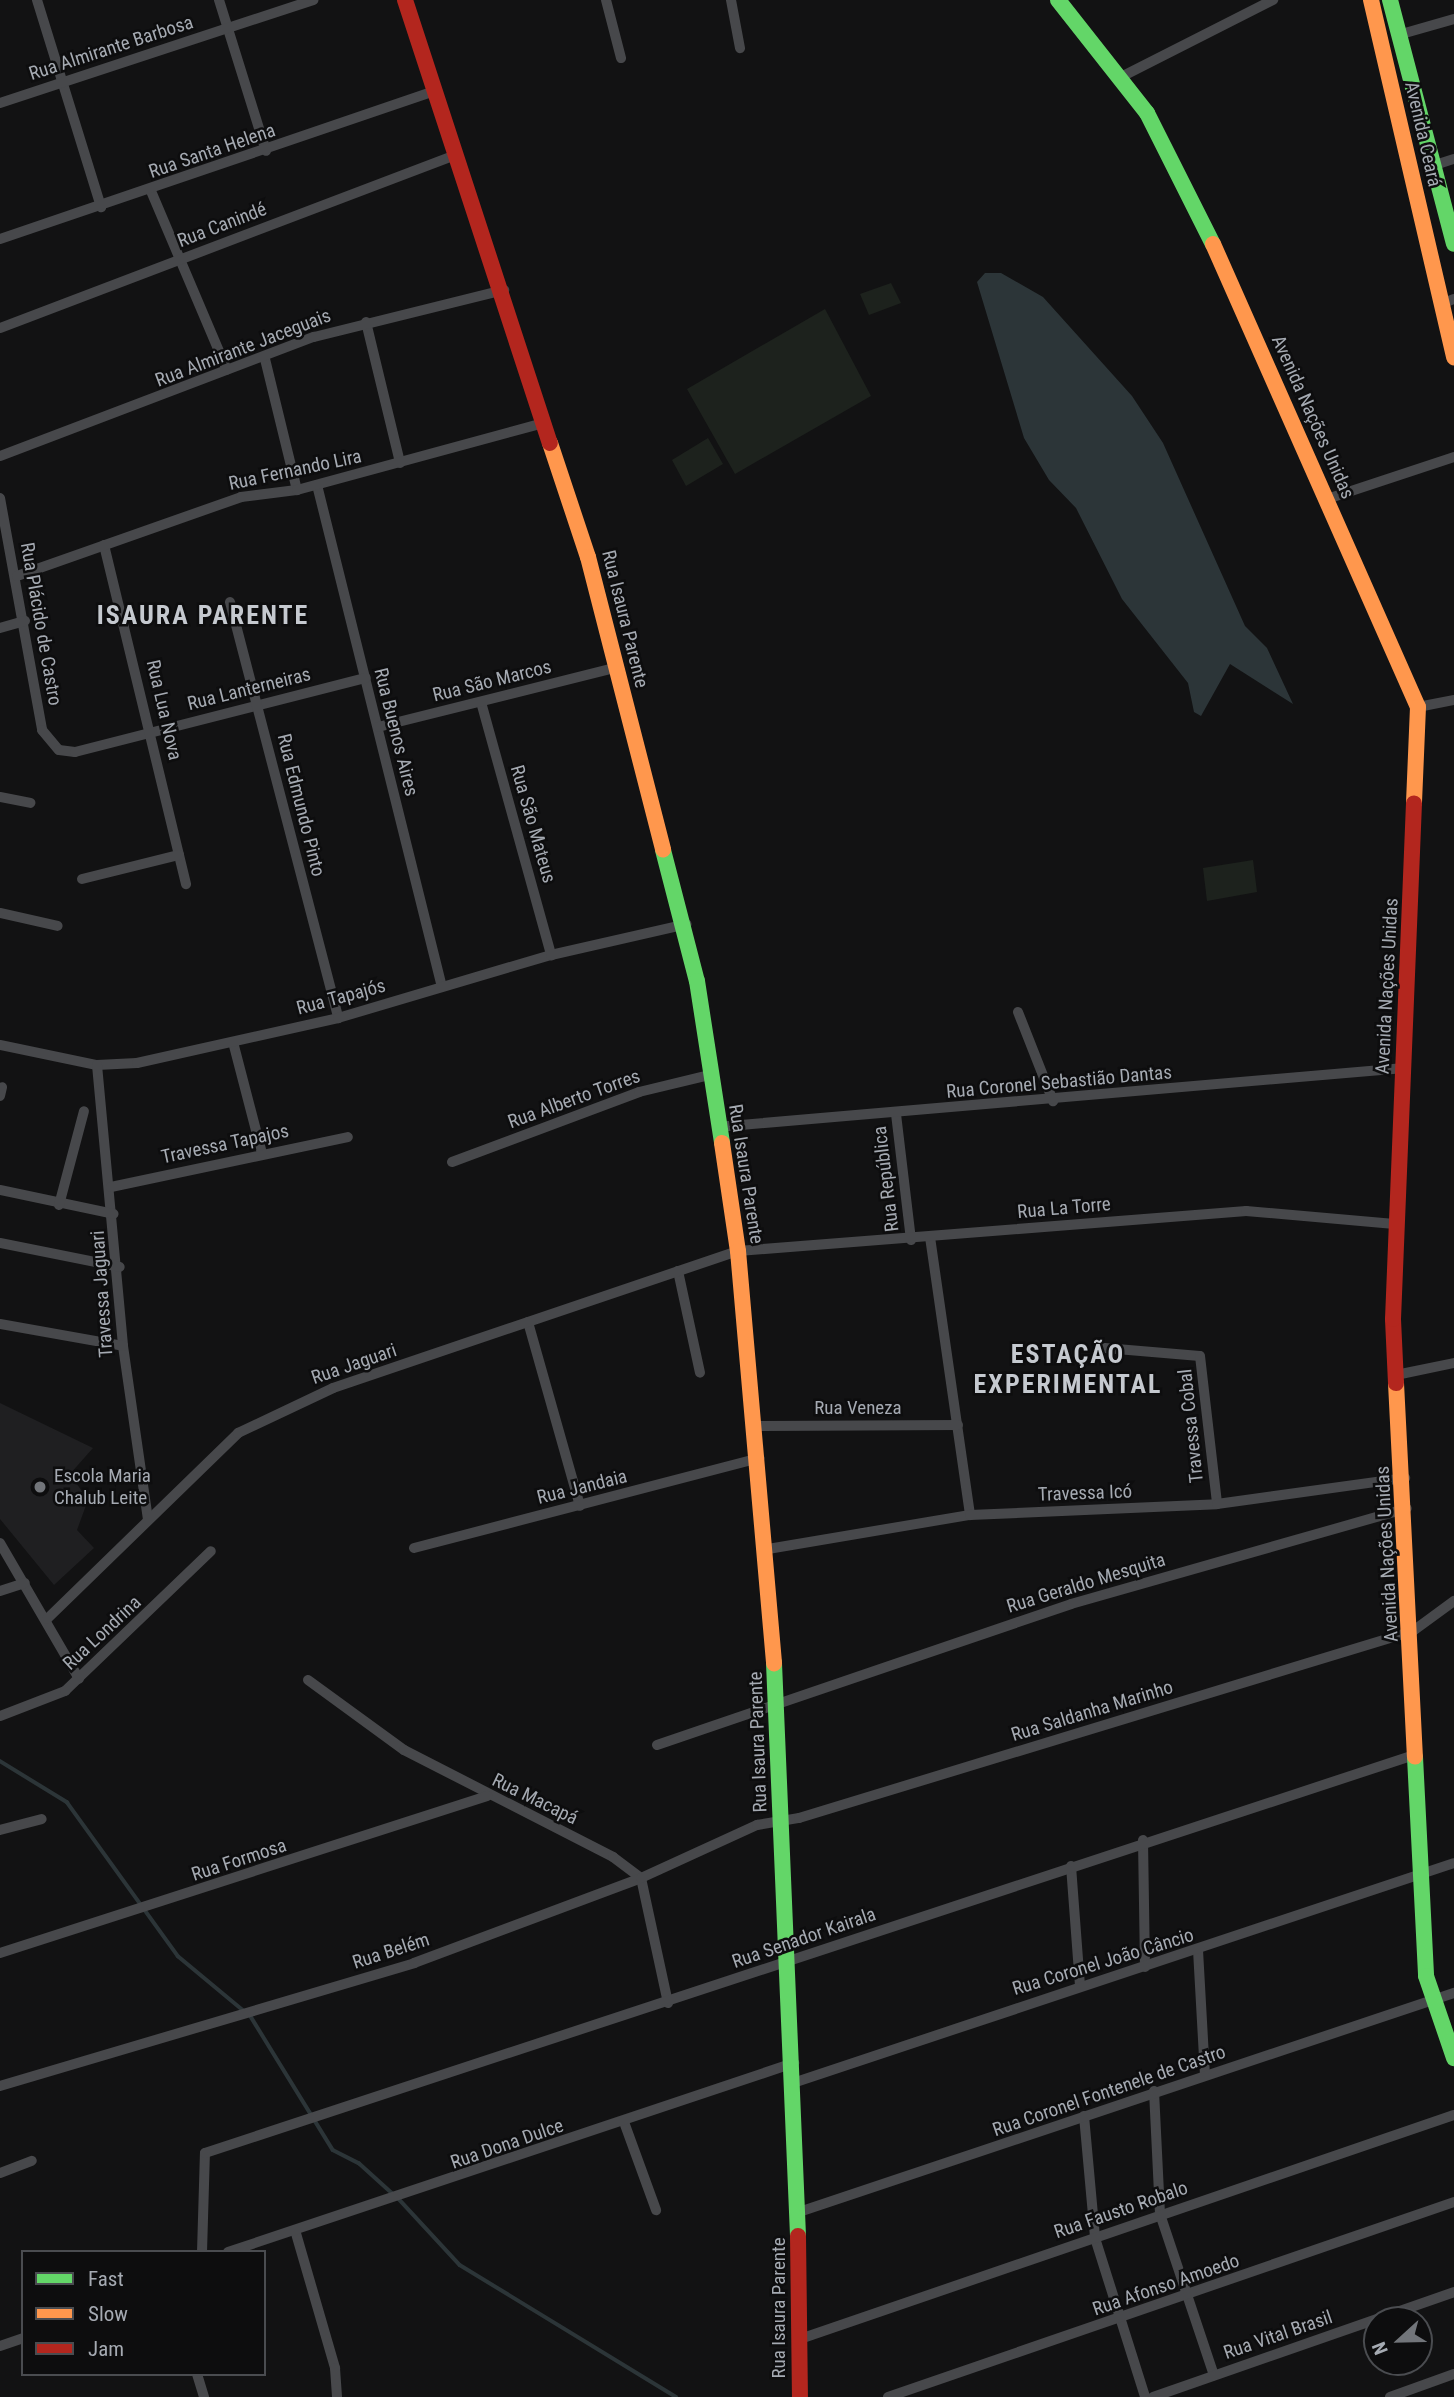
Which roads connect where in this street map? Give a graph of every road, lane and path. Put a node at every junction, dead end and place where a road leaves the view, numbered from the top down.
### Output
1 (37, 0) edge
2 (219, 0) edge
3 (313, 0) edge
4 (405, 0) edge
5 (606, 0) edge
6 (731, 0) edge
7 (1058, 0) edge
8 (1273, 0) edge
9 (1371, 0) edge
10 (1390, 0) edge
11 (1454, 19) edge
12 (229, 27) junction
13 (1398, 35) junction
14 (740, 48) dead end
15 (621, 58) dead end
16 (1119, 78) junction
17 (62, 84) junction
18 (435, 91) junction
19 (0, 103) edge
20 (266, 151) junction
21 (457, 154) junction
22 (1454, 159) edge
23 (1432, 166) junction
24 (151, 191) junction
25 (101, 207) junction
26 (0, 239) edge
27 (1454, 244) edge
28 (179, 261) junction
29 (504, 290) junction
30 (1447, 301) edge
31 (366, 322) junction
32 (0, 328) edge
33 (1454, 358) edge
34 (265, 359) junction
35 (227, 370) junction
36 (544, 423) junction
37 (0, 456) edge
38 (1454, 457) edge
39 (400, 463) junction
40 (317, 485) junction
41 (297, 490) junction
42 (0, 499) edge
43 (1327, 499) junction
44 (104, 545) junction
45 (17, 576) junction
46 (230, 602) dead end
47 (24, 621) junction
48 (0, 628) edge
49 (615, 668) junction
50 (366, 678) junction
51 (1454, 700) edge
52 (481, 702) junction
53 (258, 705) junction
54 (1418, 707) junction
55 (379, 727) junction
56 (151, 730) junction
57 (59, 750) joint
58 (0, 797) edge
59 (30, 803) dead end
60 (179, 855) junction
61 (82, 879) dead end
62 (186, 884) dead end
63 (0, 913) edge
64 (687, 924) junction
65 (58, 926) dead end
66 (551, 955) junction
67 (442, 987) junction
68 (1018, 1012) dead end
69 (338, 1018) junction
70 (233, 1042) junction
71 (0, 1045) edge
72 (97, 1065) junction
73 (1404, 1068) junction
74 (710, 1075) junction
75 (1053, 1101) junction
76 (84, 1111) dead end
77 (896, 1114) junction
78 (717, 1127) junction
79 (348, 1137) dead end
80 (262, 1153) junction
81 (452, 1162) dead end
82 (111, 1187) junction
83 (0, 1190) edge
84 (59, 1205) junction
85 (114, 1214) junction
86 (1394, 1224) junction
87 (930, 1237) junction
88 (911, 1240) junction
89 (0, 1243) edge
90 (738, 1251) junction
91 (120, 1267) junction
92 (678, 1271) junction
93 (528, 1322) junction
94 (0, 1324) edge
95 (122, 1346) junction
96 (1105, 1348) dead end
97 (1454, 1363) edge
98 (700, 1373) dead end
99 (1396, 1375) junction
100 (958, 1425) junction
101 (758, 1426) junction
102 (759, 1458) junction
103 (1405, 1478) junction
104 (1217, 1504) junction
105 (580, 1506) junction
106 (1407, 1508) junction
107 (970, 1515) junction
108 (148, 1519) junction
109 (0, 1543) edge
110 (414, 1548) dead end
111 (768, 1549) junction
112 (211, 1551) dead end
113 (25, 1583) junction
114 (0, 1591) edge
115 (1454, 1601) edge
116 (47, 1619) junction
117 (1413, 1632) junction
118 (79, 1679) junction
119 (308, 1680) dead end
120 (779, 1703) junction
121 (0, 1716) edge
122 (657, 1745) dead end
123 (1414, 1755) junction
124 (487, 1796) junction
125 (42, 1819) dead end
126 (782, 1822) junction
127 (0, 1830) edge
128 (1143, 1840) junction
129 (1454, 1863) edge
130 (1071, 1866) junction
131 (1420, 1874) junction
132 (641, 1878) junction
133 (1198, 1950) junction
134 (0, 1953) edge
135 (787, 1962) junction
136 (1145, 1967) junction
137 (1080, 1986) junction
138 (1454, 1993) edge
139 (1430, 2002) junction
140 (668, 2003) junction
141 (1454, 2058) edge
142 (794, 2063) junction
143 (1205, 2075) junction
144 (796, 2082) junction
145 (0, 2086) edge
146 (1154, 2091) junction
147 (1454, 2115) edge
148 (1084, 2116) junction
149 (624, 2122) junction
150 (32, 2161) dead end
151 (0, 2173) edge
152 (1454, 2202) edge
153 (656, 2210) dead end
154 (799, 2212) junction
155 (1160, 2214) junction
156 (295, 2230) junction
157 (1095, 2238) junction
158 (202, 2250) edge
159 (235, 2250) edge
160 (1454, 2292) edge
161 (1187, 2297) junction
162 (1118, 2319) junction
163 (21, 2339) edge
164 (800, 2339) junction
165 (0, 2346) edge
166 (1454, 2374) edge
167 (1214, 2375) junction
168 (199, 2376) edge
169 (204, 2397) edge
170 (337, 2397) edge
171 (800, 2397) edge
172 (888, 2397) edge
173 (1145, 2397) edge
174 (1153, 2397) edge
175 (1390, 2397) edge

1 - 17 street
2 - 12 street
3 - 12 street, Rua Almirante Barbosa
4 - 18 street, Rua Isaura Parente
5 - 15 street
6 - 14 street
7 - 16 street, Avenida Nações Unidas
8 - 16 street
9 - 30 street, Avenida Ceará
10 - 13 street, Avenida Ceará
11 - 13 street
12 - 17 street, Rua Almirante Barbosa
12 - 20 street
13 - 23 street, Avenida Ceará
16 - 43 street, Avenida Nações Unidas
17 - 19 street, Rua Almirante Barbosa
17 - 25 street
18 - 20 street, Rua Santa Helena
18 - 21 street, Rua Isaura Parente
20 - 24 street, Rua Santa Helena
21 - 28 street, Rua Canindé
21 - 29 street, Rua Isaura Parente
22 - 23 street
23 - 27 street, Avenida Ceará
24 - 25 street, Rua Santa Helena
24 - 28 street
25 - 26 street, Rua Santa Helena
28 - 32 street, Rua Canindé
28 - 35 street
29 - 31 street, Rua Almirante Jaceguais
29 - 36 street, Rua Isaura Parente
30 - 33 street, Avenida Ceará
31 - 34 street, Rua Almirante Jaceguais
31 - 39 street
34 - 35 street, Rua Almirante Jaceguais
34 - 41 street
35 - 37 street, Rua Almirante Jaceguais
36 - 39 street, Rua Fernando Lira
36 - 49 street, Rua Isaura Parente
38 - 43 street
39 - 40 street, Rua Fernando Lira
40 - 41 street, Rua Fernando Lira
40 - 50 street, Rua Buenos Aires
41 - 44 street, Rua Fernando Lira
42 - 45 street, Rua Plácido de Castro
43 - 54 street, Avenida Nações Unidas
44 - 45 street, Rua Fernando Lira
44 - 56 street, Rua Lua Nova
45 - 47 street, Rua Plácido de Castro
46 - 53 street, Rua Edmundo Pinto
47 - 48 street
47 - 57 street, Rua Plácido de Castro
49 - 52 street, Rua São Marcos
49 - 64 street, Rua Isaura Parente
50 - 53 street, Rua Lanterneiras
50 - 55 street, Rua Buenos Aires
51 - 54 street
52 - 55 street, Rua São Marcos
52 - 66 street, Rua São Mateus
53 - 56 street, Rua Lanterneiras
53 - 69 street, Rua Edmundo Pinto
54 - 73 street, Avenida Nações Unidas
55 - 67 street, Rua Buenos Aires
56 - 57 street, Rua Lanterneiras
56 - 60 street, Rua Lua Nova
58 - 59 street
60 - 61 street
60 - 62 street, Rua Lua Nova
63 - 65 street
64 - 66 street, Rua Tapajós
64 - 74 street, Rua Isaura Parente
66 - 67 street, Rua Tapajós
67 - 69 street, Rua Tapajós
68 - 75 street
69 - 70 street, Rua Tapajós
70 - 72 street, Rua Tapajós
70 - 80 street
71 - 72 street, Rua Tapajós
72 - 82 street, Travessa Jaguari
73 - 75 street, Rua Coronel Sebastião Dantas
73 - 86 street, Avenida Nações Unidas
74 - 78 street, Rua Isaura Parente
74 - 81 street, Rua Alberto Torres
75 - 77 street, Rua Coronel Sebastião Dantas
76 - 84 street
77 - 78 street, Rua Coronel Sebastião Dantas
77 - 88 street, Rua República
78 - 90 street, Rua Isaura Parente
79 - 80 street, Travessa Tapajos
80 - 82 street, Travessa Tapajos
82 - 85 street, Travessa Jaguari
83 - 84 street
84 - 85 street
85 - 91 street, Travessa Jaguari
86 - 87 street, Rua La Torre
86 - 99 street, Avenida Nações Unidas
87 - 88 street, Rua La Torre
87 - 100 street, Rua República
88 - 90 street, Rua La Torre
89 - 91 street
90 - 92 street, Rua Jaguari
90 - 101 street, Rua Isaura Parente
91 - 95 street, Travessa Jaguari
92 - 93 street, Rua Jaguari
92 - 98 street
93 - 105 street
93 - 108 street, Rua Jaguari
94 - 95 street
95 - 108 street, Travessa Jaguari
96 - 104 street, Travessa Cobal
97 - 99 street
99 - 103 street, Avenida Nações Unidas
100 - 101 street, Rua Veneza
100 - 107 street, Rua República
101 - 102 street, Rua Isaura Parente
102 - 105 street, Rua Jandaia
102 - 111 street, Rua Isaura Parente
103 - 104 street, Travessa Icó
103 - 106 street, Avenida Nações Unidas
104 - 107 street, Travessa Icó
105 - 110 street, Rua Jandaia
106 - 117 street, Avenida Nações Unidas
106 - 120 street, Rua Geraldo Mesquita
107 - 111 street, Travessa Icó
108 - 116 street, Rua Jaguari
109 - 113 street
111 - 120 street, Rua Isaura Parente
112 - 118 street, Rua Londrina
113 - 114 street
113 - 116 street
115 - 117 street
116 - 118 street
117 - 123 street, Avenida Nações Unidas
117 - 126 street, Rua Saldanha Marinho
118 - 121 street, Rua Londrina
119 - 124 street, Rua Macapá
120 - 122 street, Rua Geraldo Mesquita
120 - 126 street, Rua Isaura Parente
123 - 128 street, Rua Senador Kairala
123 - 131 street, Avenida Nações Unidas
124 - 132 street, Rua Macapá
124 - 134 street, Rua Formosa
125 - 127 street
126 - 132 street, Rua Belém
126 - 135 street, Rua Isaura Parente
128 - 130 street, Rua Senador Kairala
128 - 136 street
129 - 131 street, Rua Coronel João Câncio
130 - 135 street, Rua Senador Kairala
130 - 137 street
131 - 133 street, Rua Coronel João Câncio
131 - 139 street, Avenida Nações Unidas
132 - 140 street
132 - 145 street, Rua Belém
133 - 136 street, Rua Coronel João Câncio
133 - 143 street
135 - 140 street, Rua Senador Kairala
135 - 142 street, Rua Isaura Parente
136 - 137 street, Rua Coronel João Câncio
137 - 144 street, Rua Coronel João Câncio
138 - 139 street, Rua Coronel Fontenele de Castro
139 - 141 street, Avenida Nações Unidas
139 - 143 street, Rua Coronel Fontenele de Castro
140 - 158 street, Rua Senador Kairala
142 - 144 street, Rua Isaura Parente
142 - 149 street, Rua Dona Dulce
143 - 146 street, Rua Coronel Fontenele de Castro
144 - 154 street, Rua Isaura Parente
146 - 148 street, Rua Coronel Fontenele de Castro
146 - 155 street
147 - 155 street, Rua Fausto Robalo
148 - 154 street, Rua Coronel Fontenele de Castro
148 - 157 street
149 - 153 street
149 - 156 street, Rua Dona Dulce
150 - 151 street
152 - 161 street, Rua Afonso Amoedo
154 - 164 street, Rua Isaura Parente
155 - 157 street, Rua Fausto Robalo
155 - 161 street
156 - 159 street, Rua Dona Dulce
156 - 170 street
157 - 162 street
157 - 164 street, Rua Fausto Robalo
160 - 167 street, Rua Vital Brasil
161 - 162 street, Rua Afonso Amoedo
161 - 167 street
162 - 172 street, Rua Afonso Amoedo
162 - 173 street
163 - 165 street
164 - 171 street, Rua Isaura Parente
166 - 175 street
167 - 174 street, Rua Vital Brasil
168 - 169 street

